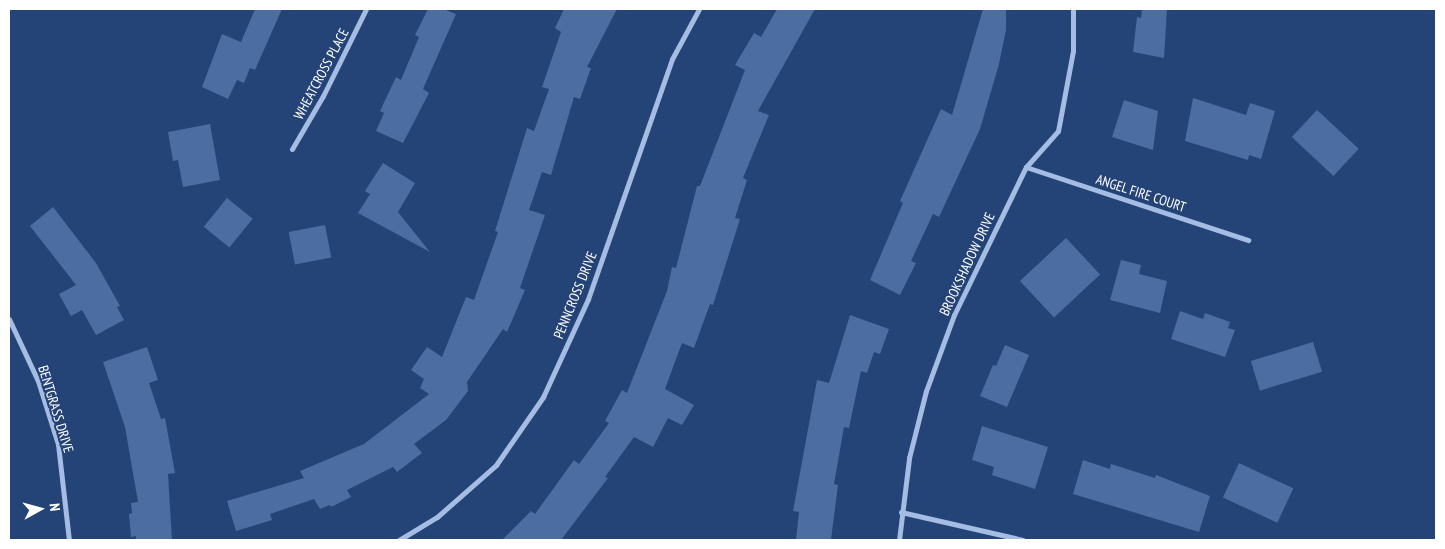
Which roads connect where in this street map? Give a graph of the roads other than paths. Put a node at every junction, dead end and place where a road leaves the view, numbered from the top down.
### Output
1 (366, 9) edge
2 (699, 9) edge
3 (1073, 9) edge
4 (292, 149) dead end
5 (1026, 167) junction
6 (1248, 240) dead end
7 (9, 319) edge
8 (901, 512) junction
9 (69, 540) edge
10 (399, 540) edge
11 (899, 540) edge
12 (1023, 540) edge

1 - 4 street, WHEATCROSS PLACE
2 - 10 street, PENNCROSS DRIVE
3 - 5 street, BROOKSHADOW DRIVE
5 - 6 street, ANGEL FIRE COURT
5 - 8 street, BROOKSHADOW DRIVE
7 - 9 street, BENTGRASS DRIVE
8 - 11 street, BROOKSHADOW DRIVE
8 - 12 street

